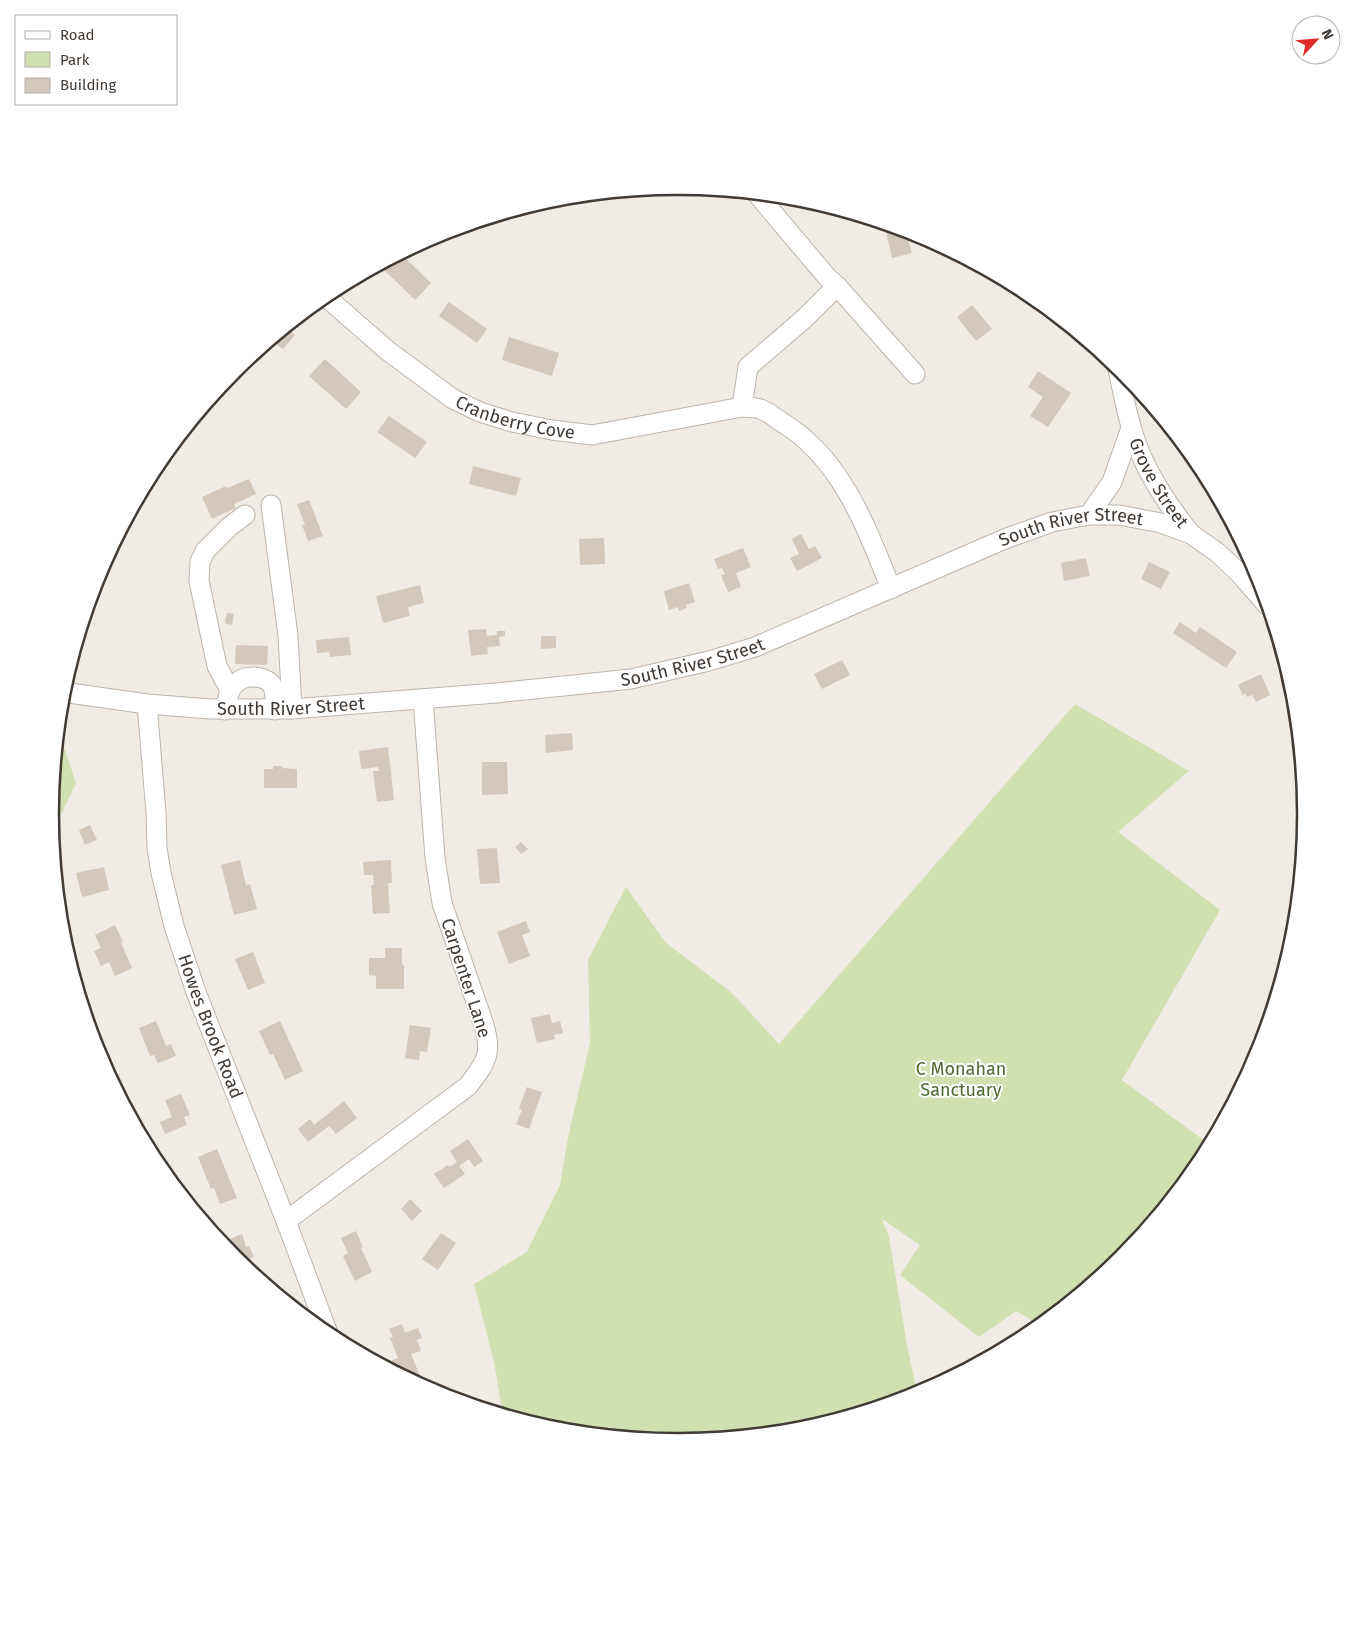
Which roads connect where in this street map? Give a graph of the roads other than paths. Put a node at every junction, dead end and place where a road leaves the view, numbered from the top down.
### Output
1 (763, 202) edge
2 (838, 286) junction
3 (332, 302) edge
4 (914, 374) dead end
5 (1121, 382) edge
6 (742, 407) junction
7 (1131, 428) junction
8 (271, 505) dead end
9 (245, 515) dead end
10 (1089, 515) junction
11 (1191, 534) junction
12 (891, 589) junction
13 (1254, 589) edge
14 (230, 690) junction
15 (71, 693) edge
16 (423, 699) junction
17 (147, 704) junction
18 (225, 710) junction
19 (283, 710) junction
20 (286, 1221) junction
21 (323, 1321) edge

1 - 2 street
2 - 4 street
2 - 6 street
3 - 6 street, Cranberry Cove
5 - 7 street, Grove Street
6 - 12 street, Cranberry Cove
7 - 10 street, Grove Street
7 - 11 street, Grove Street
8 - 19 street
9 - 14 street
10 - 11 street, South River Street
10 - 12 street, South River Street
11 - 13 street, South River Street
12 - 16 street, South River Street
14 - 18 street
14 - 19 street
15 - 17 street, South River Street
16 - 19 street, South River Street
16 - 20 street, Carpenter Lane
17 - 18 street, South River Street
17 - 20 street, Howes Brook Road
18 - 19 street, South River Street
20 - 21 street, Howes Brook Road

